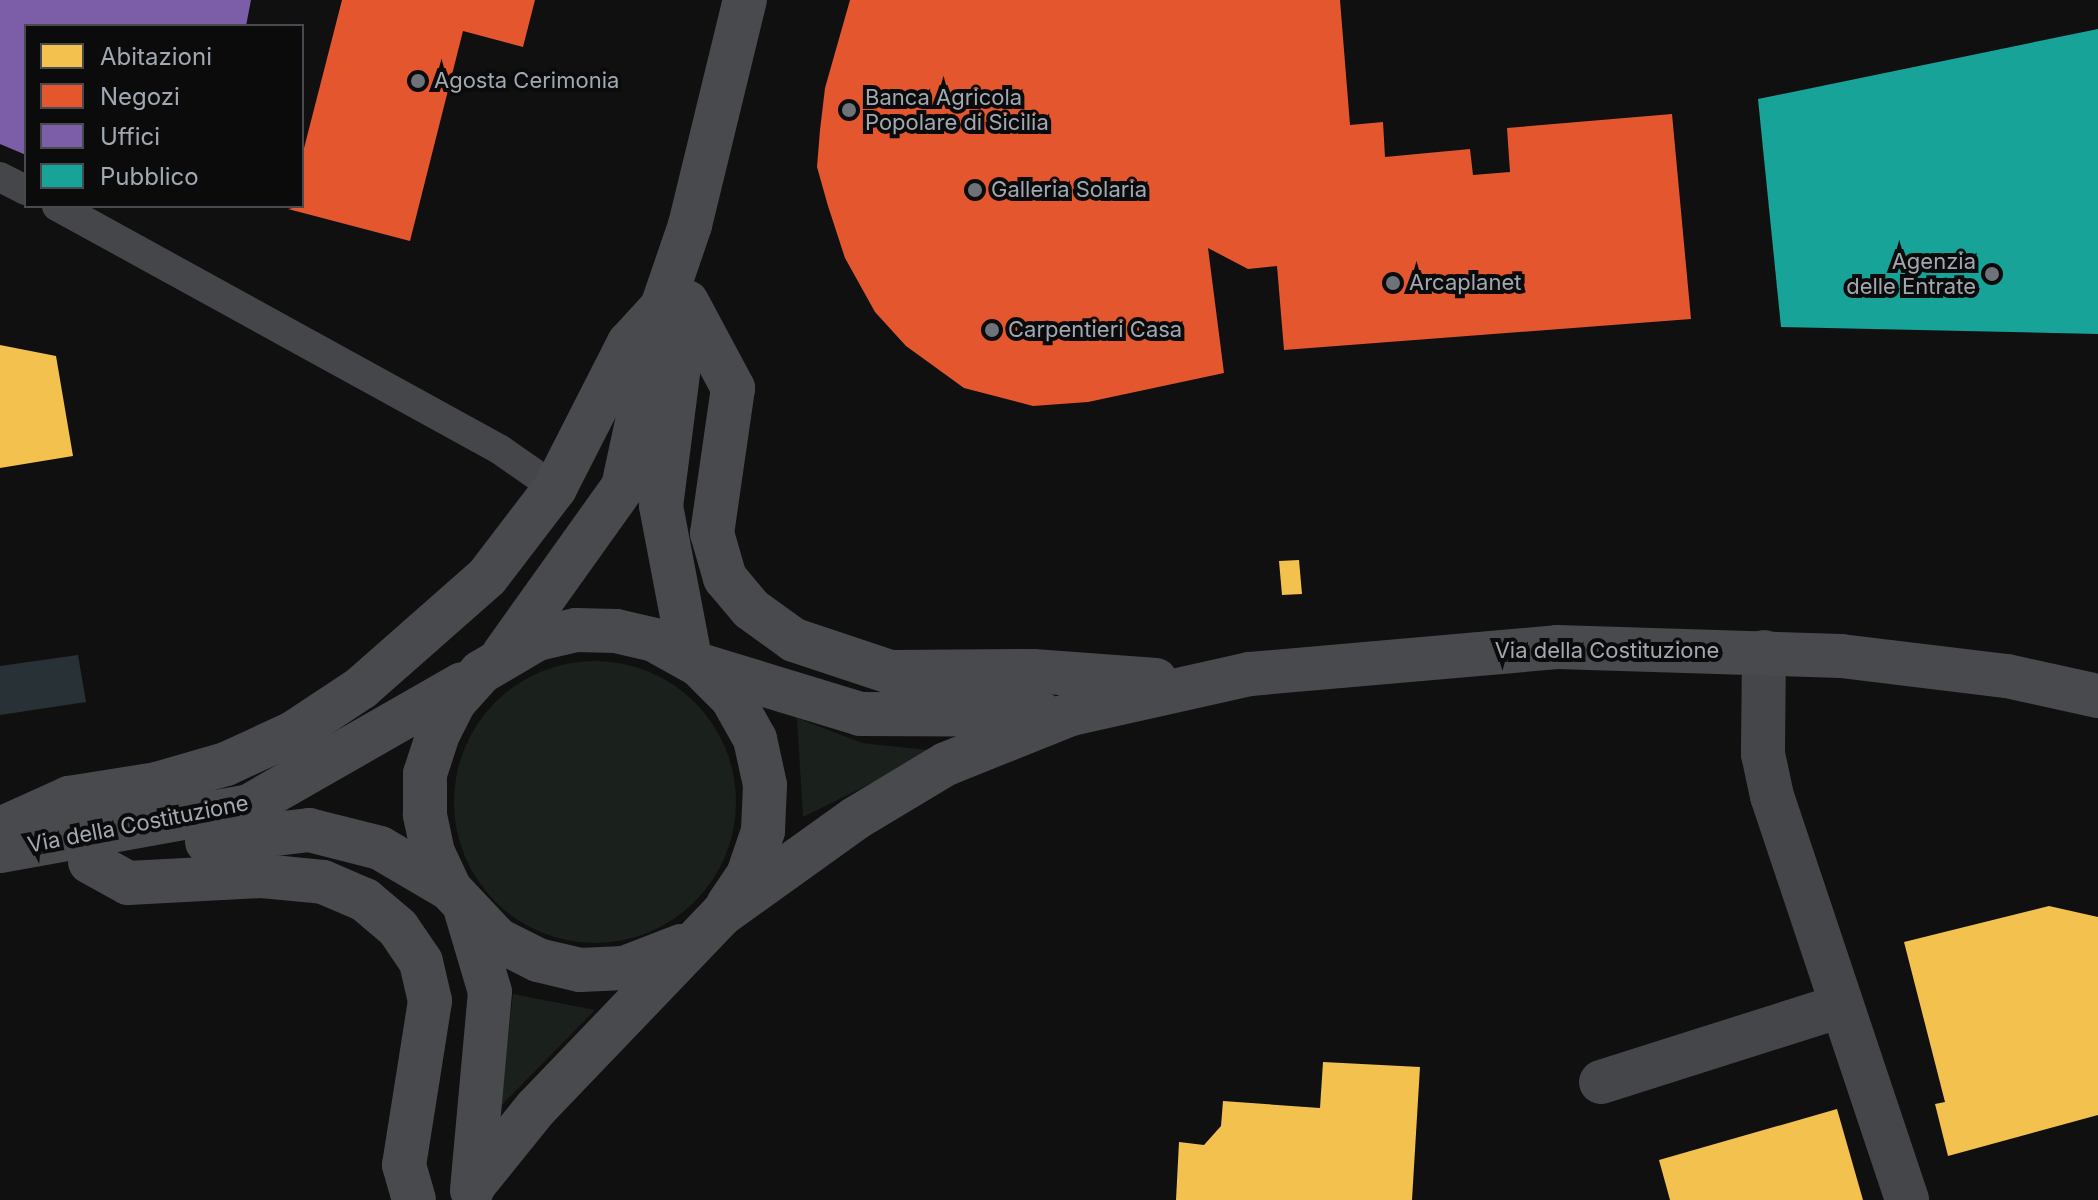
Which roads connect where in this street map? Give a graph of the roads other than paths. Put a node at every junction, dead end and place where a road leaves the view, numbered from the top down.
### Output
1 (745, 0) edge
2 (0, 177) edge
3 (24, 189) edge
4 (61, 208) edge
5 (675, 304) junction
6 (555, 488) junction
7 (1764, 652) junction
8 (695, 662) junction
9 (491, 664) junction
10 (1198, 684) junction
11 (2098, 696) edge
12 (1071, 714) junction
13 (0, 829) edge
14 (0, 851) edge
15 (90, 862) junction
16 (0, 877) edge
17 (458, 900) junction
18 (713, 923) junction
19 (1841, 1006) junction
20 (1601, 1082) dead end
21 (471, 1193) edge
22 (414, 1200) edge
23 (1907, 1200) edge

1 - 5 street
2 - 3 lane
4 - 6 lane
5 - 6 street
5 - 8 street
5 - 9 street
5 - 10 street
6 - 13 street
7 - 10 street, Via della Costituzione
7 - 11 street, Via della Costituzione
7 - 19 street
8 - 9 street, Via della Costituzione
8 - 12 street
8 - 18 street
9 - 14 street, Via della Costituzione
9 - 17 street
10 - 12 street, Via della Costituzione
12 - 18 street
15 - 16 street, Via della Costituzione
15 - 17 street, Via della Costituzione
15 - 22 street
17 - 18 street
17 - 21 street
18 - 21 street
19 - 20 street
19 - 23 street

